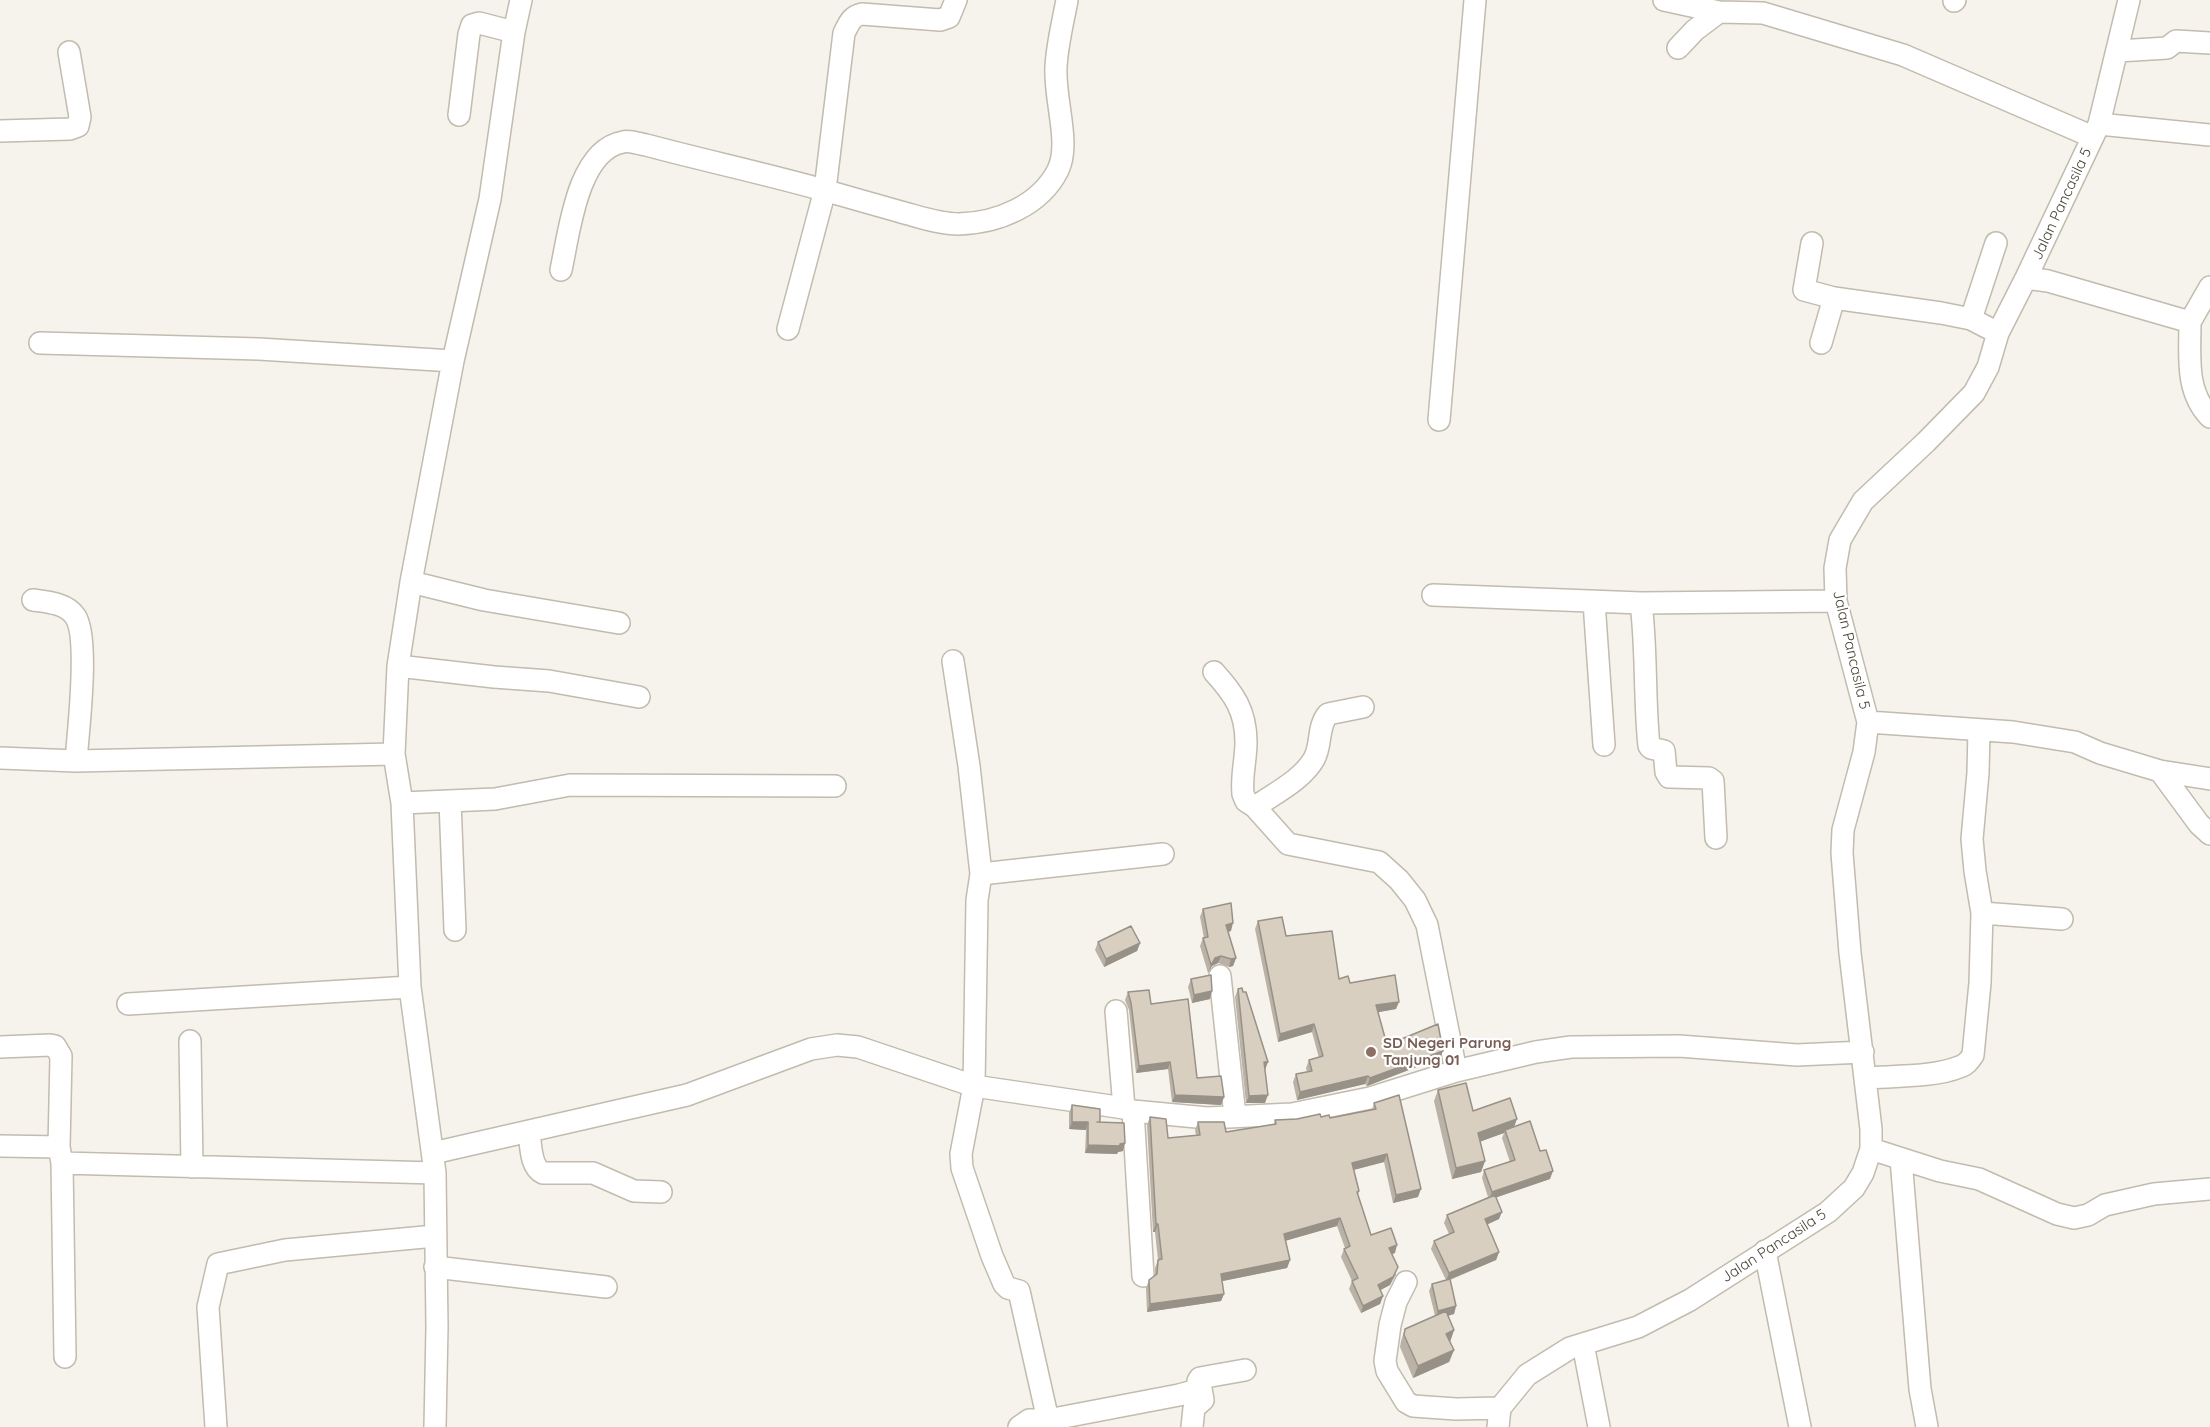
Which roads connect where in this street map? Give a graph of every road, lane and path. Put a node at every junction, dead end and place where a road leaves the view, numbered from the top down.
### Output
1 (521, 0) edge
2 (956, 0) edge
3 (1067, 0) edge
4 (1475, 0) edge
5 (1664, 0) edge
6 (2129, 0) edge
7 (1719, 12) junction
8 (514, 32) junction
9 (2210, 42) edge
10 (1678, 48) dead end
11 (2118, 51) junction
12 (69, 52) dead end
13 (459, 115) dead end
14 (0, 131) edge
15 (2096, 131) junction
16 (2210, 135) edge
17 (825, 190) junction
18 (1812, 243) dead end
19 (1996, 243) dead end
20 (561, 270) dead end
21 (2026, 278) junction
22 (2210, 287) edge
23 (1834, 298) junction
24 (1971, 319) junction
25 (2190, 322) junction
26 (788, 329) dead end
27 (1998, 333) junction
28 (40, 343) dead end
29 (1821, 344) dead end
30 (453, 361) junction
31 (2210, 417) edge
32 (1439, 420) dead end
33 (411, 582) junction
34 (1433, 595) dead end
35 (33, 600) dead end
36 (1836, 601) junction
37 (1594, 602) junction
38 (1641, 603) junction
39 (619, 623) dead end
40 (953, 661) dead end
41 (398, 666) junction
42 (1214, 672) dead end
43 (639, 697) dead end
44 (1363, 707) dead end
45 (1868, 722) junction
46 (1979, 730) junction
47 (1604, 745) dead end
48 (394, 754) junction
49 (0, 758) edge
50 (76, 761) junction
51 (2160, 771) junction
52 (2210, 779) edge
53 (835, 786) dead end
54 (450, 801) junction
55 (402, 803) junction
56 (1256, 807) junction
57 (2210, 834) edge
58 (1716, 838) dead end
59 (1163, 854) dead end
60 (981, 874) junction
61 (1982, 913) junction
62 (2062, 919) dead end
63 (455, 930) dead end
64 (1220, 976) dead end
65 (410, 987) junction
66 (128, 1004) dead end
67 (1116, 1011) dead end
68 (190, 1041) dead end
69 (0, 1047) edge
70 (1863, 1052) junction
71 (1456, 1071) junction
72 (1866, 1078) junction
73 (974, 1086) junction
74 (1129, 1110) junction
75 (1235, 1116) junction
76 (529, 1132) junction
77 (0, 1146) edge
78 (1871, 1149) junction
79 (60, 1155) junction
80 (1901, 1159) junction
81 (434, 1163) junction
82 (192, 1167) junction
83 (2210, 1188) edge
84 (662, 1192) dead end
85 (435, 1236) junction
86 (1765, 1251) junction
87 (435, 1267) junction
88 (1143, 1276) dead end
89 (1406, 1282) dead end
90 (606, 1287) dead end
91 (1583, 1344) junction
92 (65, 1357) dead end
93 (1245, 1370) dead end
94 (1200, 1389) junction
95 (1499, 1417) edge
96 (1048, 1420) junction
97 (216, 1427) edge
98 (435, 1427) edge
99 (1019, 1427) edge
100 (1192, 1427) edge
101 (1599, 1427) edge
102 (1800, 1427) edge
103 (1927, 1427) edge

1 - 8 street
2 - 17 street
3 - 17 street
4 - 32 street
5 - 7 street
6 - 11 street, Jalan Pancasila 5
7 - 10 street
7 - 15 street
8 - 13 street
8 - 30 street
9 - 11 street
11 - 15 street, Jalan Pancasila 5
12 - 14 street
15 - 16 street
15 - 21 street, Jalan Pancasila 5
17 - 20 street
17 - 26 street
18 - 23 street
19 - 24 street
21 - 25 street
21 - 27 street, Jalan Pancasila 5
22 - 25 street
23 - 24 street
23 - 29 street
24 - 27 street
25 - 31 street
27 - 36 street, Jalan Pancasila 5
28 - 30 street
30 - 33 street
33 - 39 street
33 - 41 street
34 - 37 street
35 - 50 street
36 - 38 street
36 - 45 street, Jalan Pancasila 5
37 - 38 street
37 - 47 street
38 - 58 street
40 - 60 street
41 - 43 street
41 - 48 street
42 - 56 street
44 - 56 street
45 - 46 street
45 - 70 street, Jalan Pancasila 5
46 - 51 street
46 - 61 street
48 - 50 street
48 - 55 street
49 - 50 street
51 - 52 street
51 - 57 street
53 - 54 street
54 - 55 street
54 - 63 street
55 - 65 street
56 - 71 street
59 - 60 street
60 - 73 street
61 - 62 street
61 - 72 street
64 - 75 street
65 - 66 street
65 - 81 street
67 - 74 street
68 - 82 street
69 - 79 street
70 - 71 street
70 - 72 street, Jalan Pancasila 5
71 - 75 street
72 - 78 street, Jalan Pancasila 5
73 - 74 street
73 - 76 street
73 - 96 street
74 - 75 street
74 - 88 street
76 - 81 street
76 - 84 street
77 - 79 street
78 - 80 street
78 - 86 street, Jalan Pancasila 5
79 - 82 street
79 - 92 street
80 - 83 street
80 - 103 street
81 - 82 street
81 - 85 street
85 - 87 street
85 - 97 street
86 - 91 street, Jalan Pancasila 5
86 - 102 street
87 - 90 street
87 - 98 street
89 - 95 street
91 - 95 street, Jalan Pancasila 5
91 - 101 street
93 - 94 street
94 - 96 street
94 - 100 street
96 - 99 street

